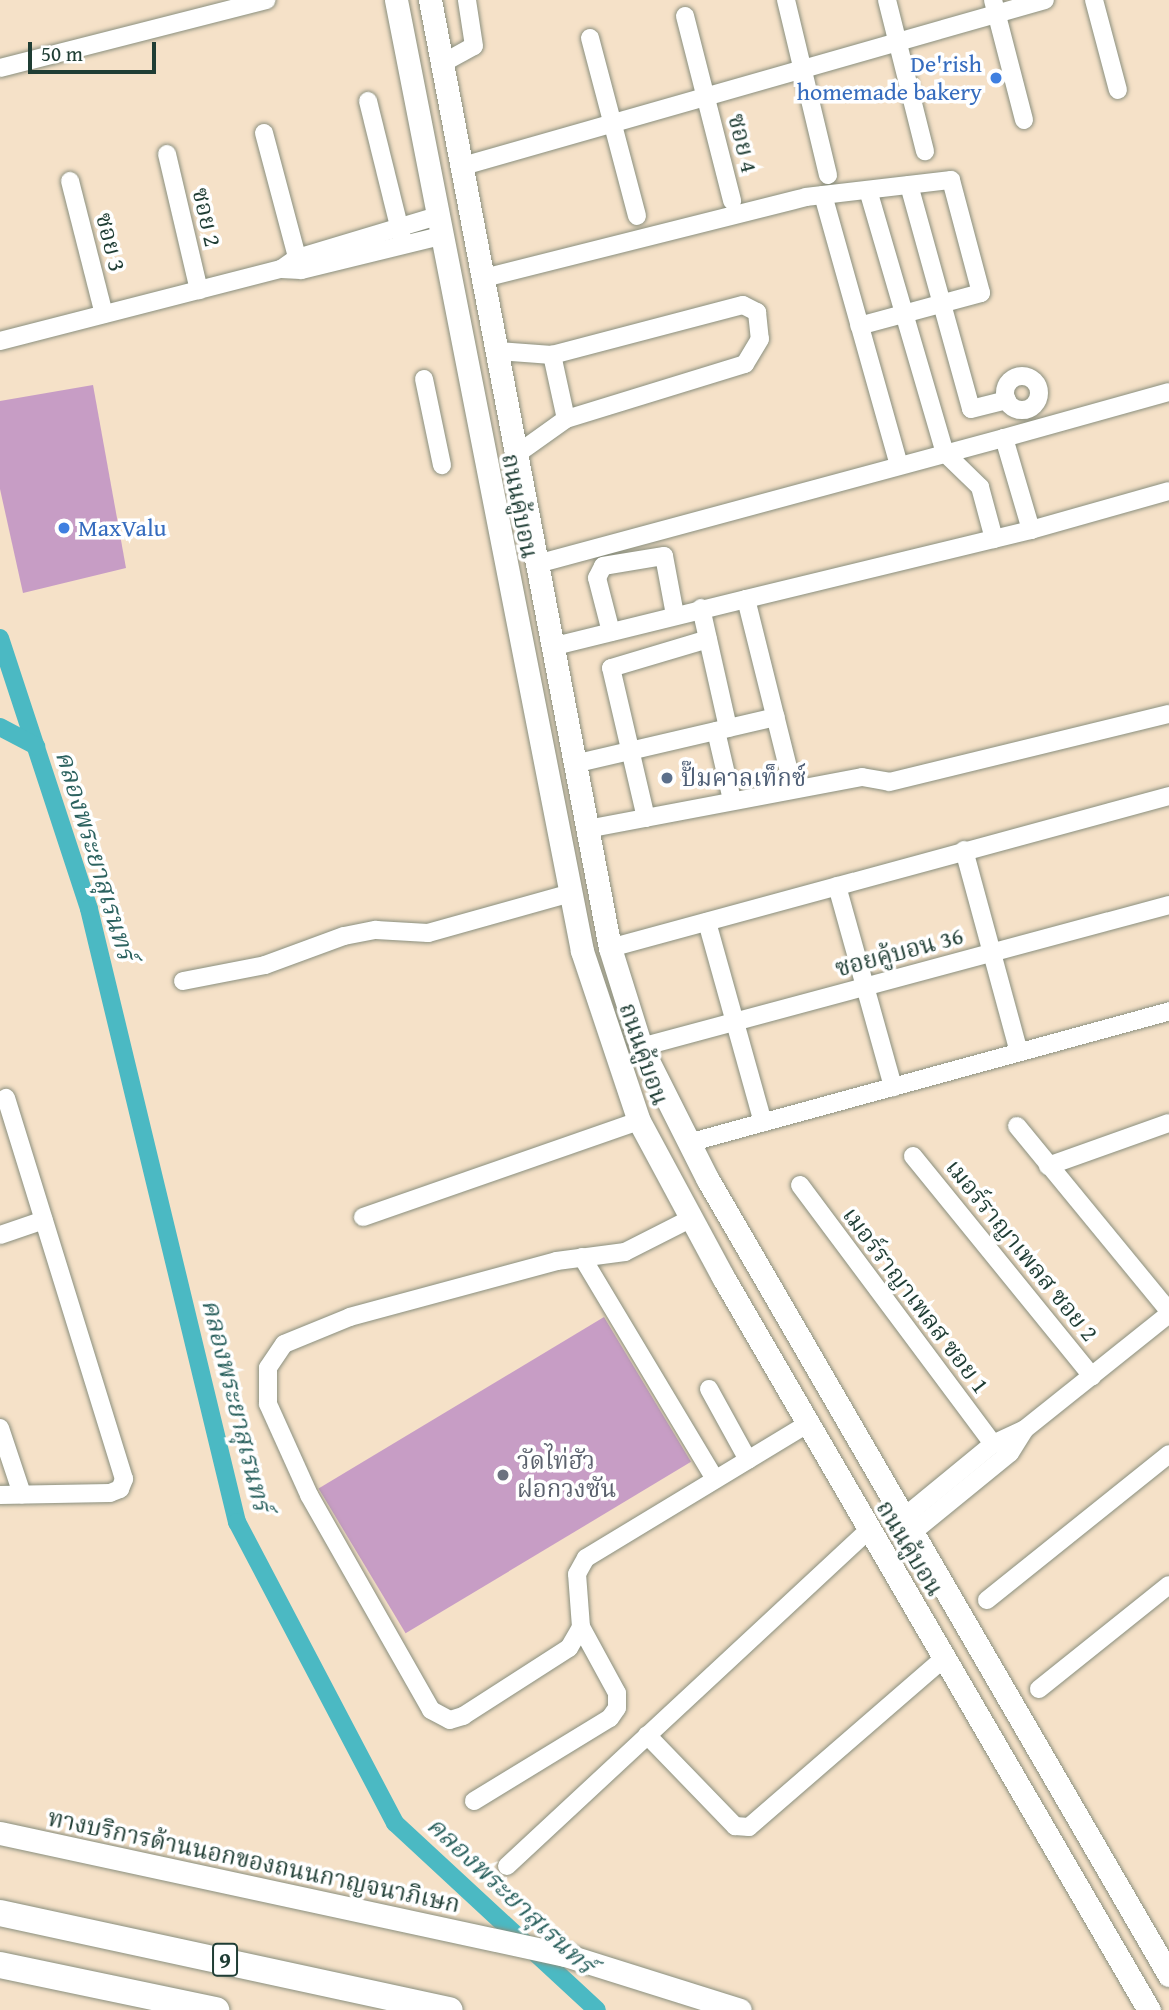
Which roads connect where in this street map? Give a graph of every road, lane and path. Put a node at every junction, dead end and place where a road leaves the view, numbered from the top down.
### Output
1 (266, 0) edge
2 (396, 0) edge
3 (430, 0) edge
4 (467, 0) edge
5 (786, 0) edge
6 (887, 0) edge
7 (1045, 0) edge
8 (1094, 0) edge
9 (205, 7) edge
10 (995, 7) edge
11 (685, 16) dead end
12 (590, 38) dead end
13 (897, 42) junction
14 (443, 63) junction
15 (0, 68) edge
16 (802, 69) junction
17 (1118, 90) dead end
18 (706, 96) junction
19 (368, 101) dead end
20 (1024, 120) dead end
21 (612, 123) junction
22 (264, 133) dead end
23 (925, 151) dead end
24 (167, 154) dead end
25 (463, 166) junction
26 (828, 175) dead end
27 (70, 180) dead end
28 (909, 185) junction
29 (868, 190) junction
30 (823, 195) junction
31 (732, 201) dead end
32 (637, 216) dead end
33 (439, 226) junction
34 (402, 236) junction
35 (299, 264) junction
36 (484, 278) junction
37 (199, 290) junction
38 (942, 303) junction
39 (104, 314) junction
40 (904, 314) junction
41 (859, 326) junction
42 (1, 335) edge
43 (498, 351) junction
44 (552, 355) junction
45 (424, 379) dead end
46 (1169, 392) edge
47 (1007, 400) junction
48 (1025, 409) junction
49 (566, 419) junction
50 (1032, 428) junction
51 (1004, 438) junction
52 (945, 453) junction
53 (517, 454) junction
54 (442, 465) dead end
55 (899, 465) junction
56 (1169, 491) edge
57 (1031, 530) junction
58 (994, 539) junction
59 (537, 564) junction
60 (746, 598) junction
61 (701, 608) junction
62 (675, 615) junction
63 (611, 632) junction
64 (708, 639) junction
65 (551, 647) junction
66 (558, 682) junction
67 (529, 688) junction
68 (1169, 713) edge
69 (775, 717) junction
70 (722, 730) junction
71 (630, 752) junction
72 (574, 764) junction
73 (793, 788) junction
74 (1169, 796) edge
75 (732, 800) junction
76 (646, 818) junction
77 (587, 829) junction
78 (964, 850) junction
79 (837, 886) junction
80 (571, 893) junction
81 (1169, 905) edge
82 (707, 922) junction
83 (610, 947) junction
84 (990, 953) junction
85 (183, 982) dead end
86 (865, 986) junction
87 (1169, 1011) edge
88 (735, 1022) junction
89 (641, 1047) junction
90 (1019, 1052) junction
91 (893, 1087) junction
92 (6, 1098) dead end
93 (639, 1121) junction
94 (762, 1122) junction
95 (1169, 1123) edge
96 (1017, 1126) dead end
97 (688, 1143) junction
98 (914, 1156) dead end
99 (1048, 1166) junction
100 (800, 1185) dead end
101 (363, 1217) dead end
102 (690, 1219) junction
103 (44, 1220) junction
104 (0, 1235) edge
105 (582, 1257) junction
106 (1169, 1312) edge
107 (1092, 1376) junction
108 (709, 1389) dead end
109 (807, 1424) junction
110 (0, 1428) edge
111 (1025, 1429) junction
112 (993, 1444) junction
113 (1169, 1454) edge
114 (748, 1460) junction
115 (715, 1479) junction
116 (22, 1494) junction
117 (0, 1495) edge
118 (908, 1525) junction
119 (869, 1530) junction
120 (1169, 1585) edge
121 (987, 1600) dead end
122 (581, 1627) junction
123 (944, 1658) junction
124 (1039, 1689) dead end
125 (647, 1735) junction
126 (474, 1801) dead end
127 (0, 1833) edge
128 (507, 1866) dead end
129 (0, 1913) edge
130 (0, 1965) edge
131 (1167, 1969) edge
132 (216, 2010) edge
133 (450, 2010) edge
134 (740, 2010) edge
135 (1149, 2010) edge

1 - 9 street
2 - 33 main road, ถนนคู้บอน
3 - 14 main road, ถนนคู้บอน
4 - 14 street
5 - 16 street
6 - 13 street
7 - 10 street
8 - 17 street
9 - 15 street
10 - 13 street
10 - 20 street
11 - 18 street
12 - 21 street
13 - 16 street
13 - 23 street
14 - 25 main road, ถนนคู้บอน
16 - 18 street
16 - 26 street
18 - 21 street
18 - 31 street, ซอย 4
19 - 34 street
21 - 25 street
21 - 32 street
22 - 35 street
24 - 37 street, ซอย 2
25 - 36 main road, ถนนคู้บอน
27 - 39 street, ซอย 3
28 - 29 street
28 - 38 street
28 - 38 street
29 - 30 street
29 - 40 street
30 - 36 street
30 - 41 street
33 - 34 street
33 - 67 main road, ถนนคู้บอน
34 - 35 street
35 - 37 street
36 - 43 main road, ถนนคู้บอน
37 - 39 street
38 - 40 street
38 - 47 street
39 - 42 street
40 - 41 street
40 - 52 street
41 - 55 street
43 - 44 street
43 - 53 main road, ถนนคู้บอน
44 - 49 street
44 - 49 street
45 - 54 street
46 - 50 street
47 - 48 street
47 - 48 street
48 - 50 street
49 - 53 street
50 - 51 street
51 - 52 street
51 - 57 street
52 - 55 street
52 - 58 street
53 - 59 main road, ถนนคู้บอน
55 - 59 street
56 - 57 street
57 - 58 street
58 - 60 street
59 - 65 main road, ถนนคู้บอน
60 - 61 street
60 - 69 street
61 - 62 street
61 - 64 street
62 - 63 street
62 - 63 street
63 - 65 street
64 - 70 street
64 - 71 street
65 - 66 main road, ถนนคู้บอน
66 - 67 main road
66 - 72 main road, ถนนคู้บอน
67 - 80 main road, ถนนคู้บอน
68 - 73 street
69 - 70 street
69 - 73 street
70 - 71 street
70 - 75 street
71 - 72 street
71 - 76 street
72 - 77 main road, ถนนคู้บอน
73 - 75 street
74 - 78 street
75 - 76 street
76 - 77 street
77 - 83 main road, ถนนคู้บอน
78 - 79 street
78 - 84 street
79 - 82 street
79 - 86 street
80 - 85 street
80 - 93 main road, ถนนคู้บอน
81 - 84 street, ซอยคู้บอน 36
82 - 83 street
82 - 88 street
83 - 89 main road, ถนนคู้บอน
84 - 86 street, ซอยคู้บอน 36
84 - 90 street
86 - 88 street, ซอยคู้บอน 36
86 - 91 street
87 - 90 street
88 - 89 street, ซอยคู้บอน 36
88 - 94 street
89 - 97 main road, ถนนคู้บอน
90 - 91 street
91 - 94 street
92 - 103 street
93 - 101 street
93 - 102 main road, ถนนคู้บอน
94 - 97 street
95 - 99 street
96 - 99 street
97 - 118 main road, ถนนคู้บอน
98 - 107 street, เมอร์ราญาเพลส ซอย 2
99 - 106 street
100 - 112 street, เมอร์ราญาเพลส ซอย 1
102 - 105 street
102 - 109 main road, ถนนคู้บอน
103 - 104 street
103 - 116 street
105 - 115 street
105 - 122 street
106 - 107 street
107 - 111 street
108 - 114 street
109 - 114 street
109 - 119 main road, ถนนคู้บอน
110 - 116 street
111 - 112 street
111 - 118 street
112 - 118 street
113 - 121 street
114 - 115 street
115 - 122 street
116 - 117 street
118 - 131 main road, ถนนคู้บอน
119 - 123 main road, ถนนคู้บอน
119 - 125 street
120 - 124 street
122 - 126 street
123 - 125 street
123 - 135 main road, ถนนคู้บอน
125 - 128 street
127 - 134 main road, ทางบริการด้านนอกของถนนกาญจนาภิเษก
129 - 133 highway, 9
130 - 132 highway, 9

